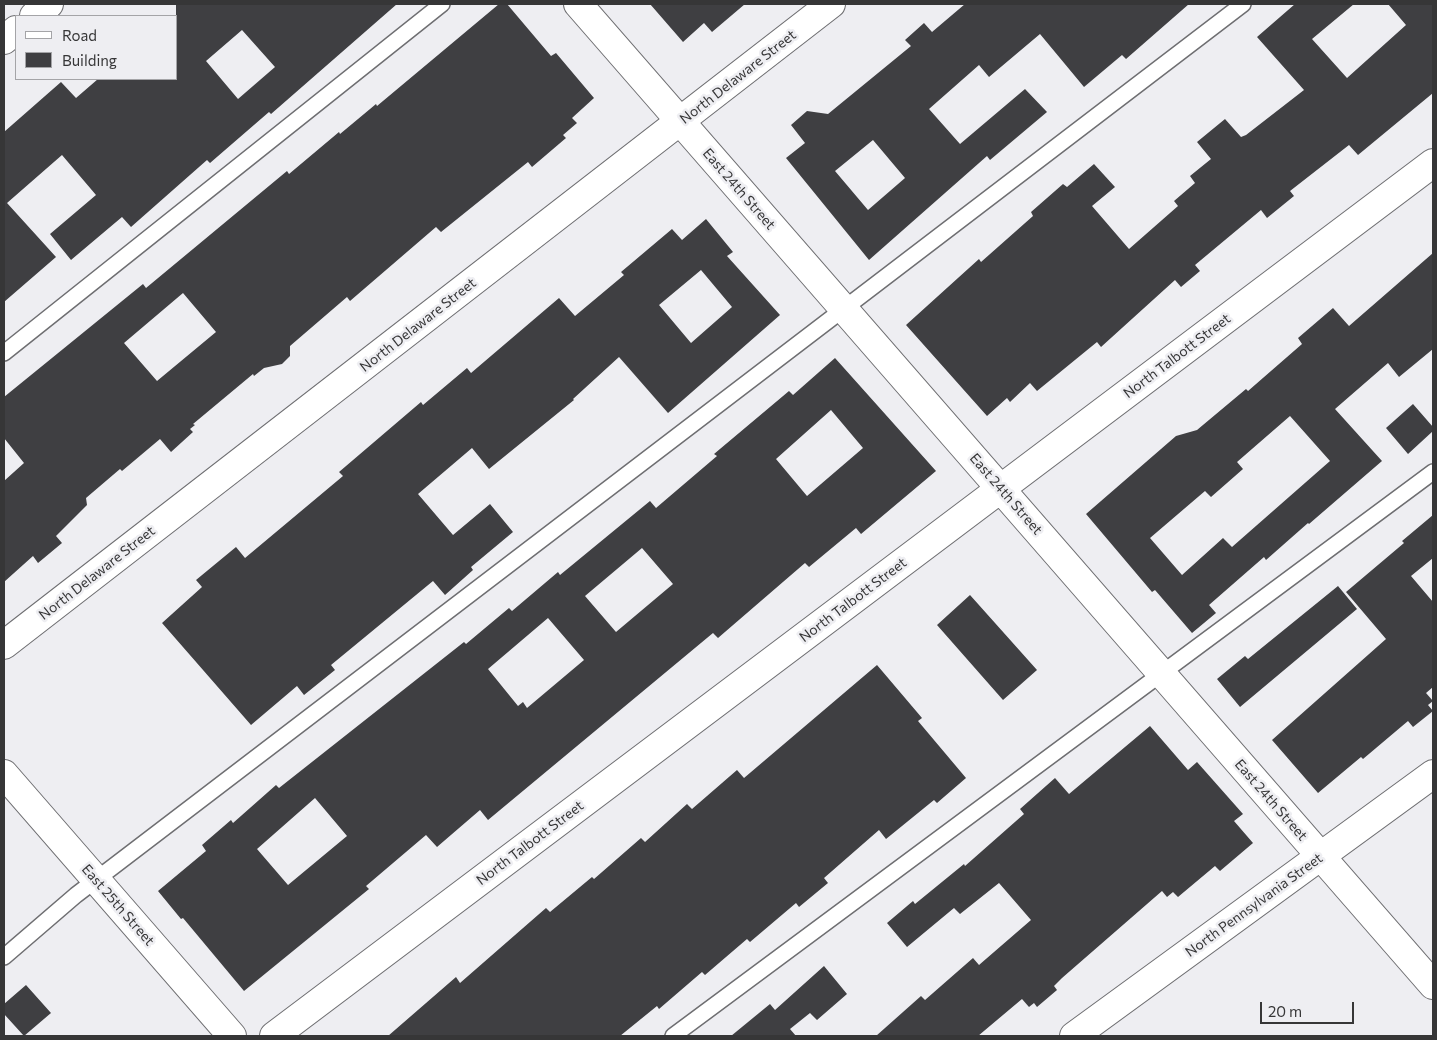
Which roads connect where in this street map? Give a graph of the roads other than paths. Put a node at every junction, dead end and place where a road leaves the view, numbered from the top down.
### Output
1 (49, 4) edge
2 (442, 4) edge
3 (578, 4) edge
4 (831, 4) edge
5 (1243, 4) edge
6 (35, 15) edge
7 (15, 31) edge
8 (4, 40) edge
9 (680, 121) junction
10 (1433, 163) edge
11 (844, 308) junction
12 (4, 353) edge
13 (1433, 472) edge
14 (1001, 488) junction
15 (4, 645) edge
16 (1162, 674) junction
17 (4, 774) edge
18 (1433, 774) edge
19 (1320, 856) junction
20 (96, 880) junction
21 (4, 957) edge
22 (1433, 985) edge
23 (232, 1036) edge
24 (274, 1036) edge
25 (673, 1036) edge
26 (1074, 1036) edge

1 - 6 street
2 - 12 lane
3 - 9 street, East 24th Street
4 - 9 street, North Delaware Street
5 - 11 lane
7 - 8 street
9 - 11 street, East 24th Street
9 - 15 street, North Delaware Street
10 - 14 street, North Talbott Street
11 - 14 street, East 24th Street
11 - 20 lane
13 - 16 lane
14 - 16 street, East 24th Street
14 - 24 street, North Talbott Street
16 - 19 street, East 24th Street
16 - 25 lane
17 - 20 street, East 25th Street
18 - 19 street, North Pennsylvania Street
19 - 22 street, East 24th Street
19 - 26 street, North Pennsylvania Street
20 - 21 lane
20 - 23 street, East 25th Street

